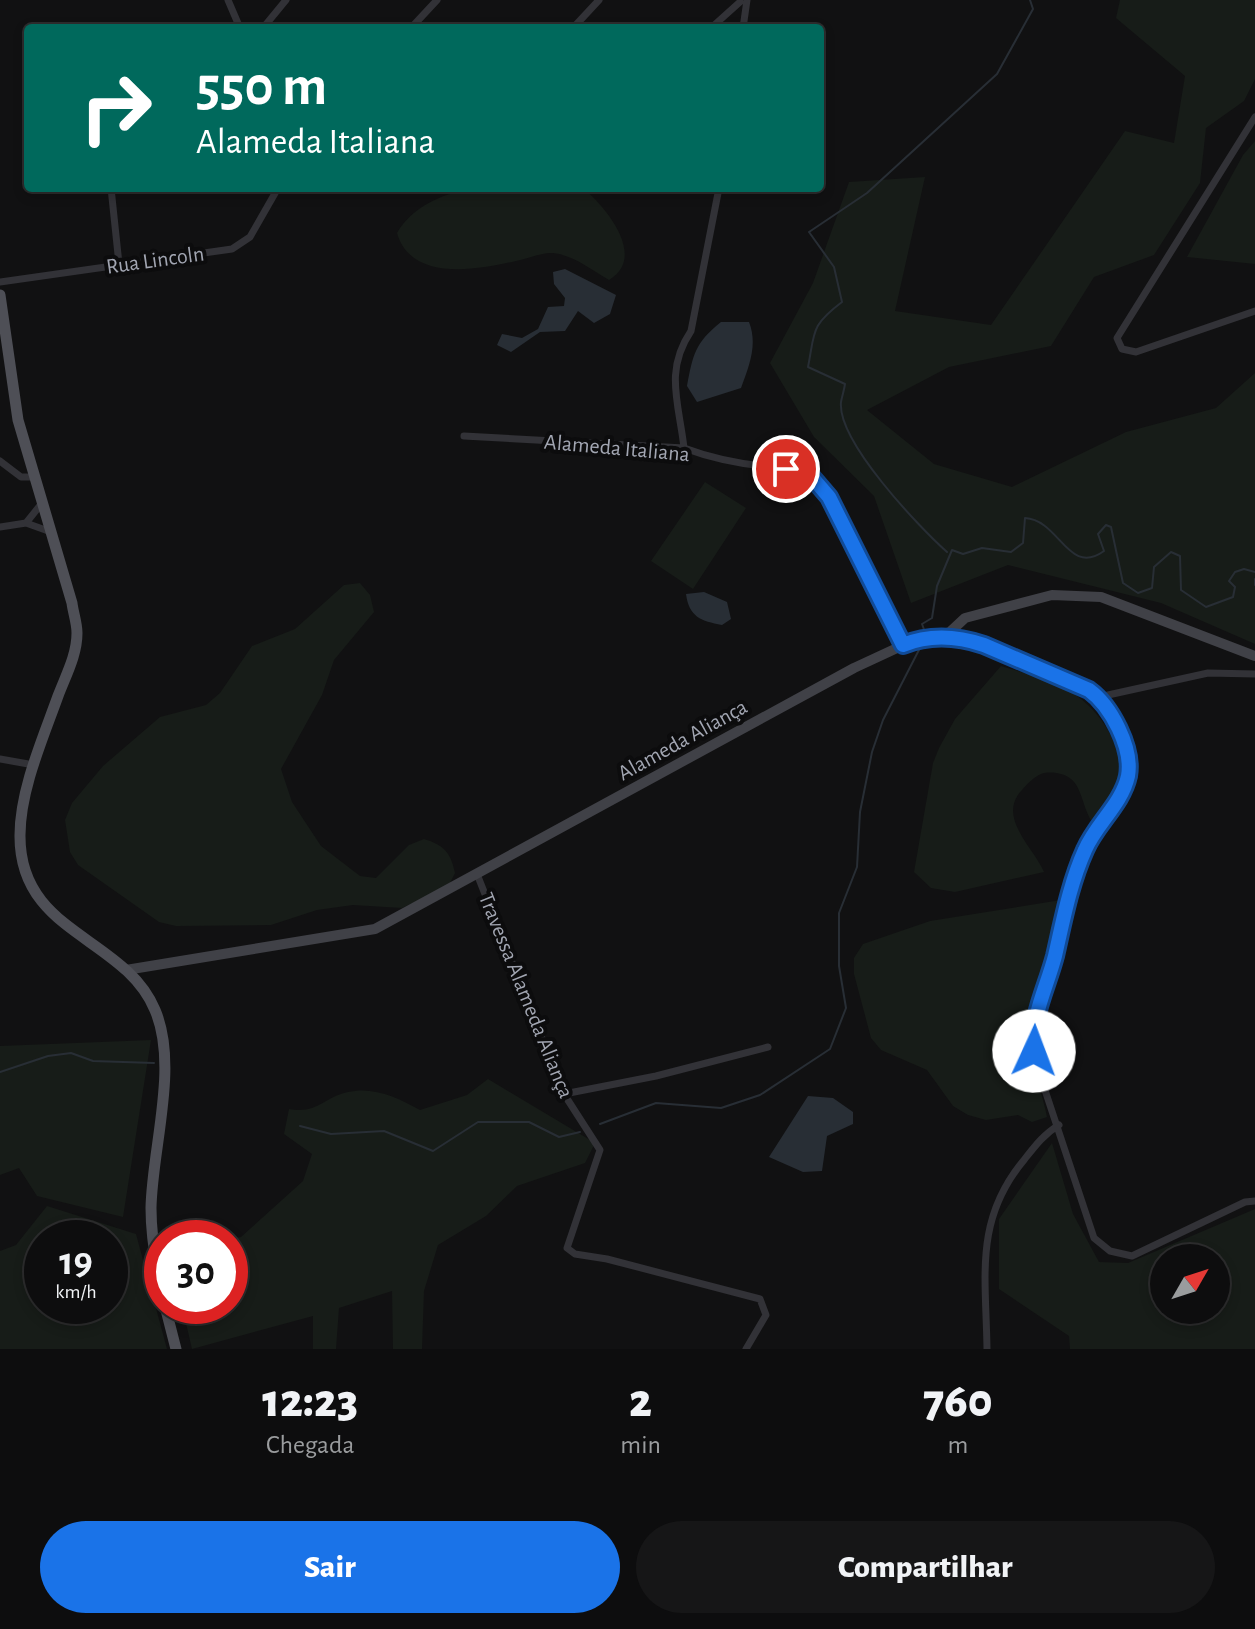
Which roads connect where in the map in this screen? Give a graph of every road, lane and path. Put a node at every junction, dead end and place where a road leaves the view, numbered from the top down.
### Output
1 (228, 0) edge
2 (286, 0) edge
3 (437, 0) edge
4 (599, 0) edge
5 (743, 1) edge
6 (238, 24) edge
7 (266, 24) edge
8 (415, 24) edge
9 (577, 24) edge
10 (716, 24) edge
11 (743, 24) edge
12 (1255, 117) edge
13 (111, 192) edge
14 (276, 192) edge
15 (718, 192) edge
16 (119, 264) junction
17 (0, 282) edge
18 (0, 300) edge
19 (1255, 311) edge
20 (464, 436) dead end
21 (684, 448) junction
22 (0, 461) edge
23 (35, 477) junction
24 (42, 502) junction
25 (26, 523) junction
26 (0, 527) edge
27 (51, 532) junction
28 (929, 637) junction
29 (907, 643) junction
30 (1255, 656) edge
31 (1255, 674) edge
32 (1099, 697) junction
33 (0, 759) edge
34 (36, 765) junction
35 (477, 874) junction
36 (126, 970) junction
37 (768, 1047) dead end
38 (564, 1094) junction
39 (1059, 1125) junction
40 (1255, 1201) edge
41 (152, 1220) edge
42 (170, 1324) edge
43 (176, 1349) edge
44 (746, 1349) edge
45 (987, 1349) edge

1 - 6 street
2 - 7 street
3 - 8 street
4 - 9 street
5 - 10 street
5 - 11 street
12 - 19 street
13 - 16 street
14 - 16 street, Rua Lincoln
15 - 21 street
16 - 17 street, Rua Lincoln
18 - 23 main road
20 - 21 street, Alameda Italiana
21 - 29 street, Alameda Italiana
22 - 23 street
23 - 24 main road
24 - 25 street
24 - 27 main road
25 - 26 street
25 - 27 street
27 - 34 main road
28 - 29 street, Alameda Aliança
28 - 30 street, Alameda Aliança
28 - 32 street
29 - 35 street, Alameda Aliança
31 - 32 street
32 - 39 street
33 - 34 street
34 - 36 main road
35 - 36 street, Alameda Aliança
35 - 38 street, Travessa Alameda Aliança
36 - 41 main road
37 - 38 street
38 - 44 street, Travessa Alameda Aliança
39 - 40 street
39 - 45 street
42 - 43 main road

